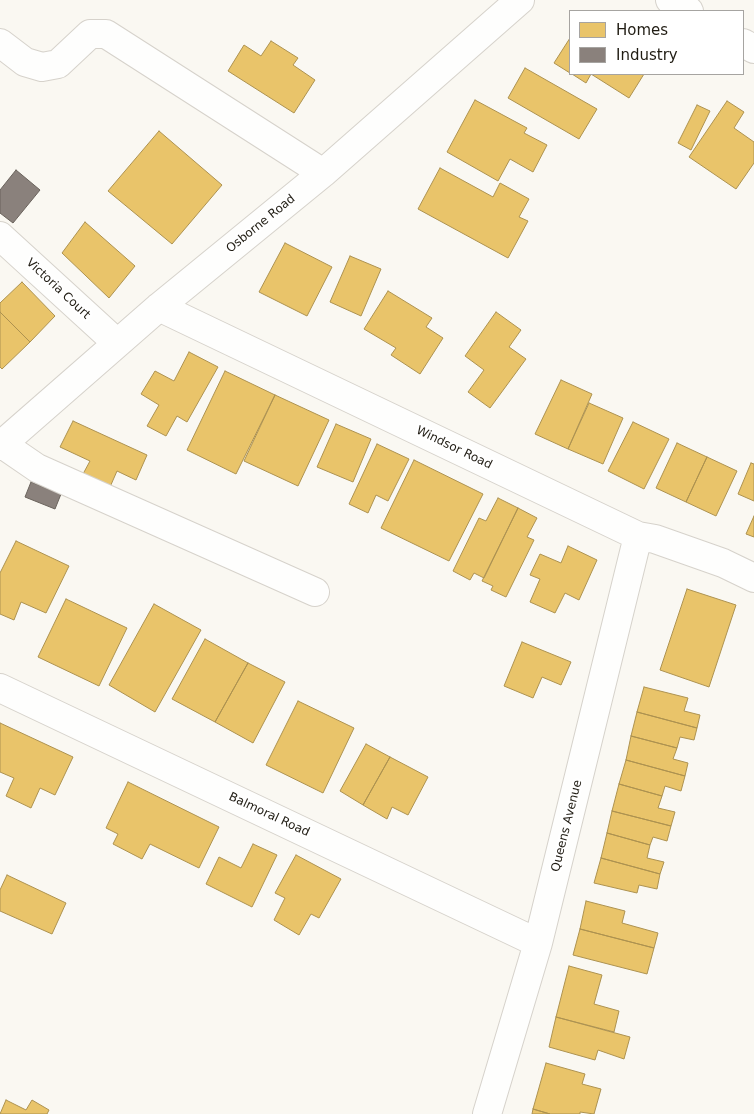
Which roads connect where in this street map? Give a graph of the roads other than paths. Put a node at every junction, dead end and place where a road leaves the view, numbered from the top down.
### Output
1 (520, 0) edge
2 (670, 0) edge
3 (687, 10) edge
4 (0, 43) edge
5 (323, 173) junction
6 (0, 236) edge
7 (158, 307) junction
8 (117, 343) junction
9 (1, 445) edge
10 (638, 536) junction
11 (754, 578) edge
12 (315, 592) dead end
13 (0, 688) edge
14 (538, 943) junction
15 (488, 1114) edge

1 - 5 street, Osborne Road
2 - 3 street
4 - 5 street
5 - 7 street, Osborne Road
6 - 8 street, Victoria Court
7 - 8 street, Osborne Road
7 - 10 street, Windsor Road
8 - 9 street, Osborne Road
9 - 12 street
10 - 11 street, Windsor Road
10 - 14 street, Queens Avenue
13 - 14 street, Balmoral Road
14 - 15 street, Queens Avenue

